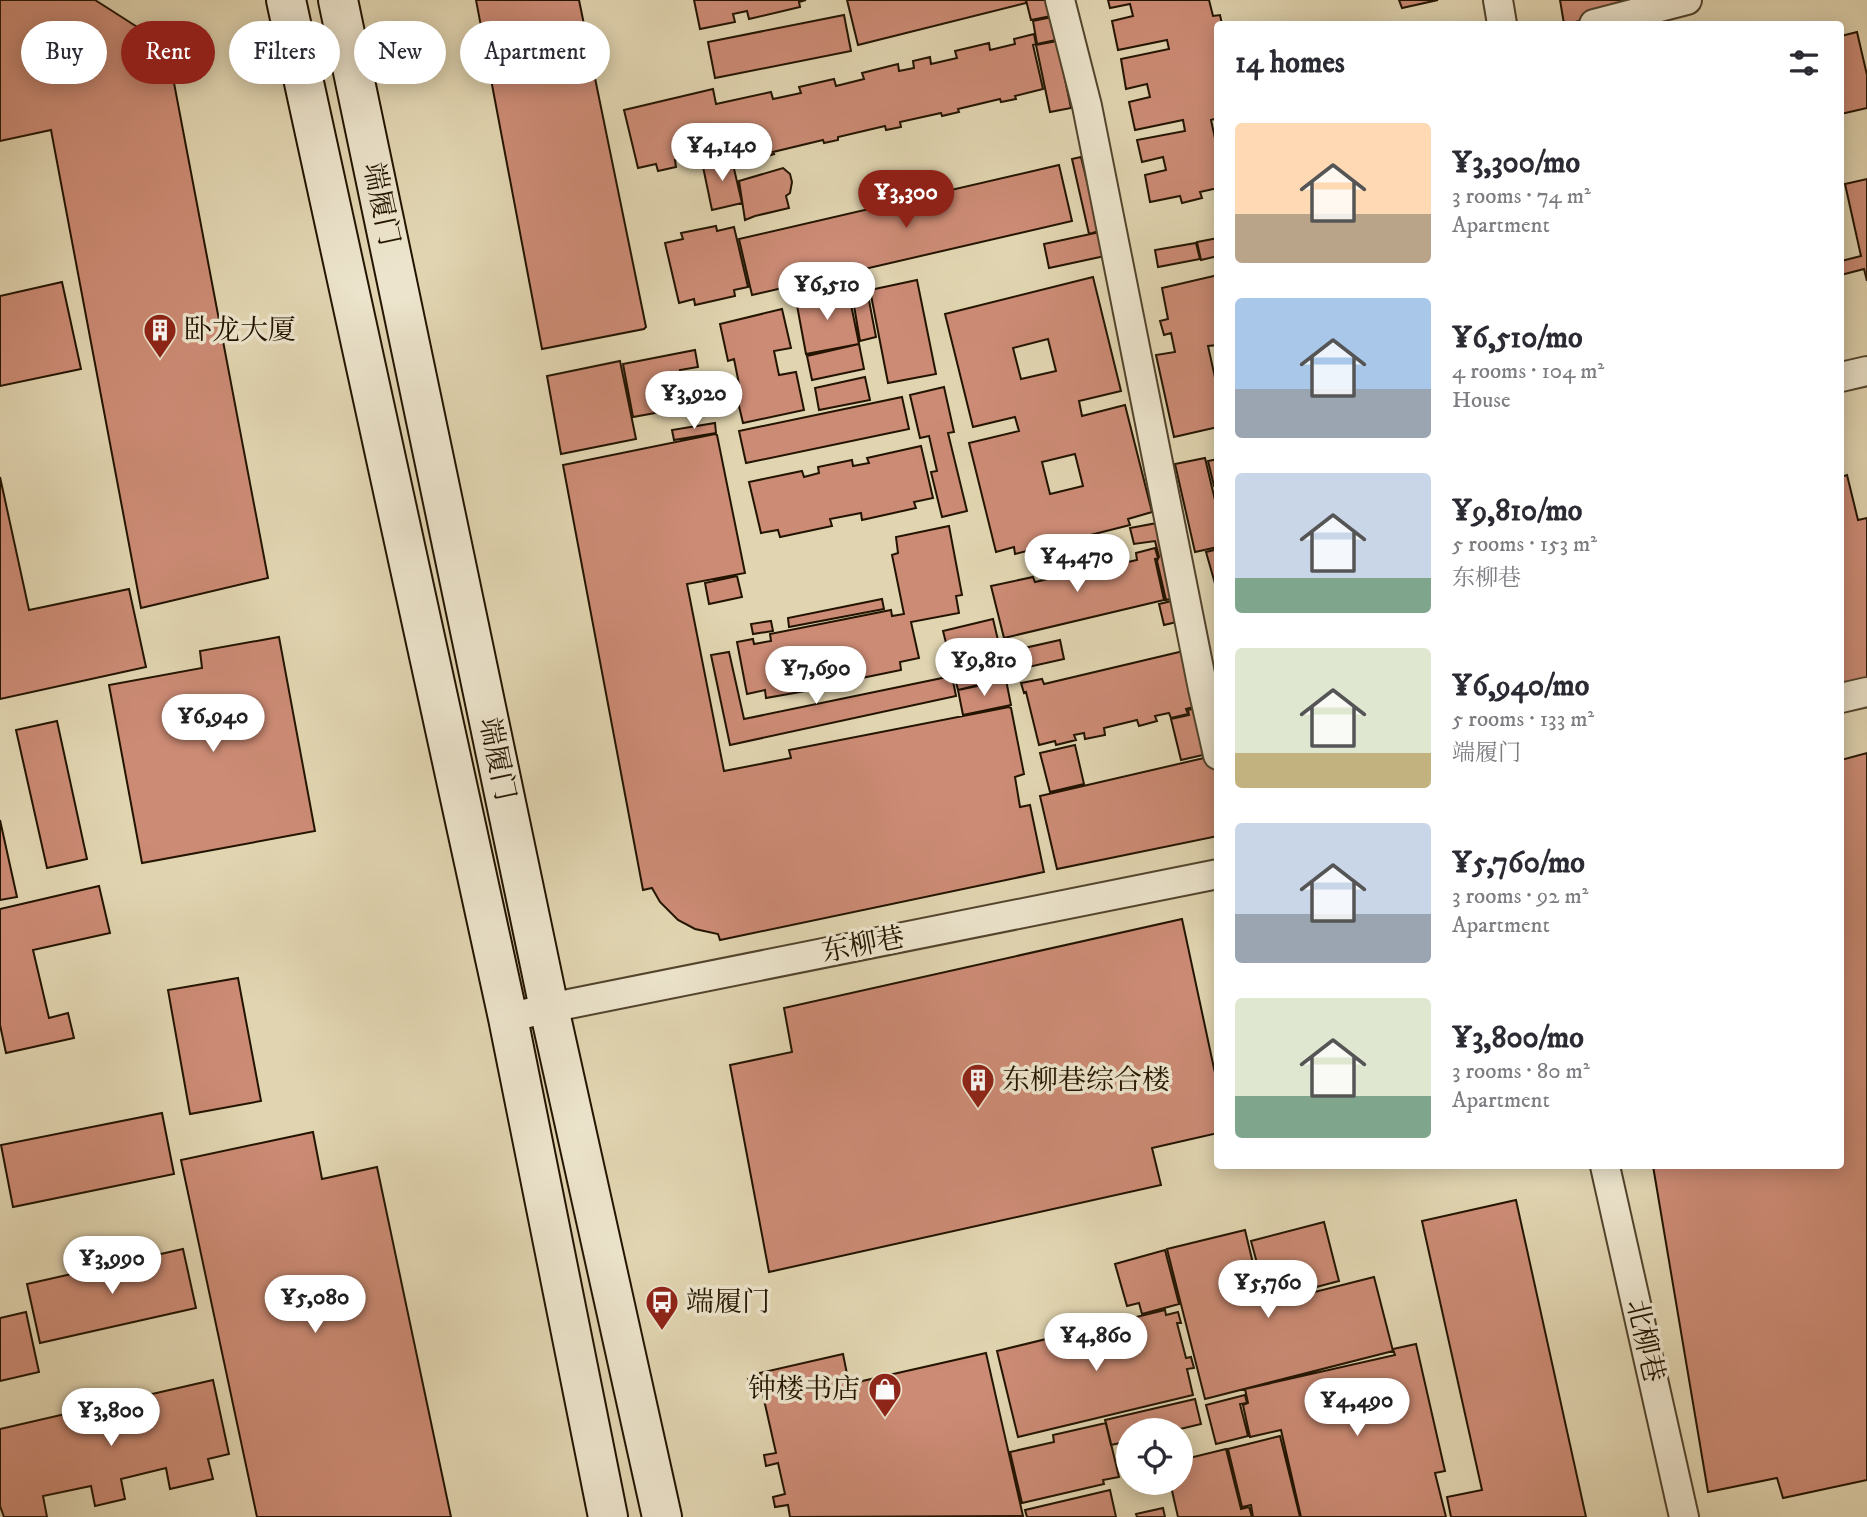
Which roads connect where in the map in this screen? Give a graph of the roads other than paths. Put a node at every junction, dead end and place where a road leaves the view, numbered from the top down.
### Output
1 (286, 0) edge
2 (338, 0) edge
3 (1060, 0) edge
4 (1498, 0) edge
5 (1687, 0) edge
6 (1502, 21) edge
7 (1606, 21) edge
8 (1867, 371) edge
9 (1844, 376) edge
10 (1867, 692) edge
11 (1844, 697) edge
12 (1214, 737) edge
13 (1214, 875) edge
14 (549, 1008) junction
15 (508, 1018) junction
16 (1606, 1169) edge
17 (608, 1517) edge
18 (662, 1517) edge
19 (1684, 1517) edge

1 - 15 main road, 端履门
2 - 14 main road, 端履门
3 - 12 street
4 - 6 street
5 - 7 street
8 - 9 street
10 - 11 street
13 - 14 street, 东柳巷
14 - 15 street, 东柳巷
14 - 18 main road, 端履门
15 - 17 main road, 端履门
16 - 19 street, 北柳巷

